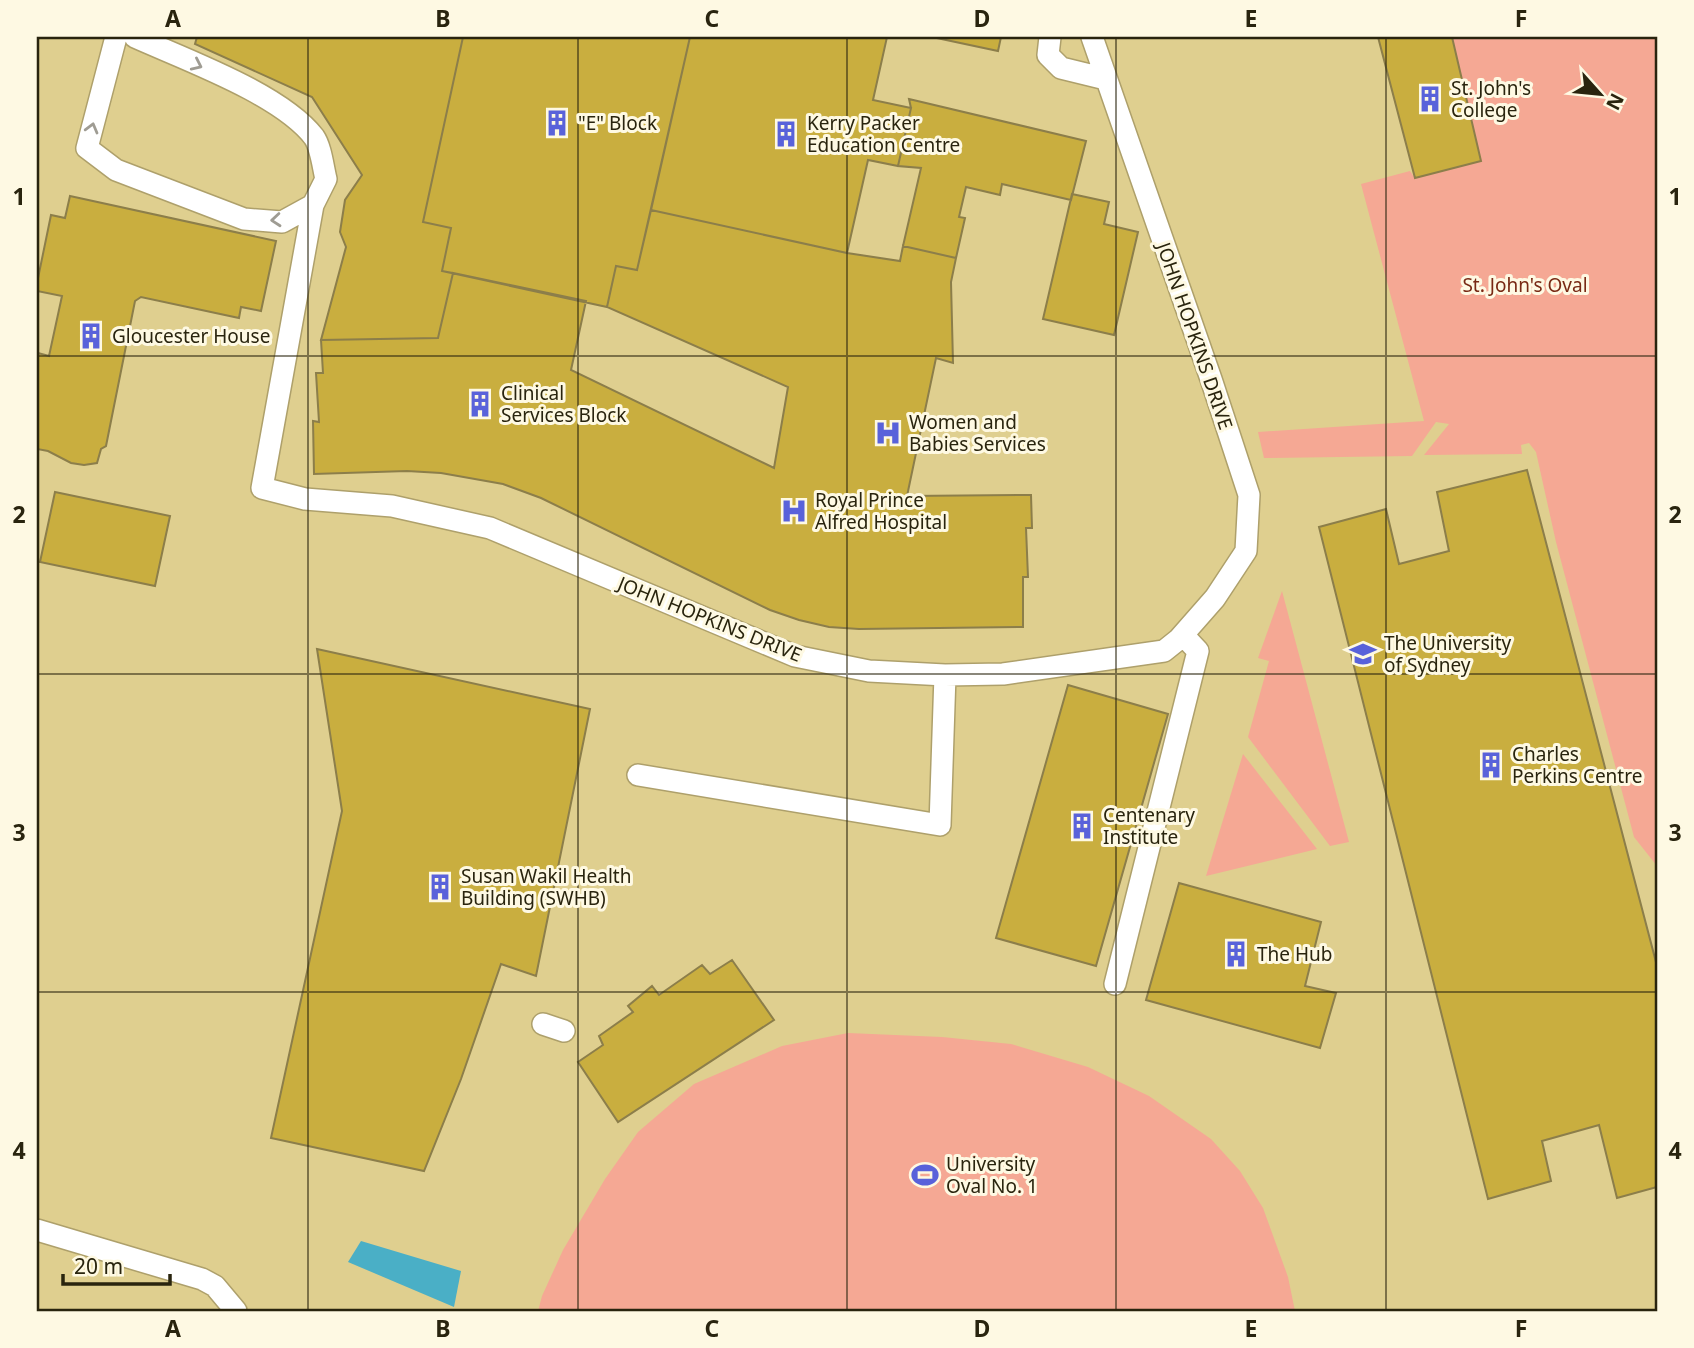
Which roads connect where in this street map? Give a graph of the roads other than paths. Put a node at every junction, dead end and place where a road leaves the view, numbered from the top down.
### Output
1 (116, 37) edge
2 (135, 37) edge
3 (1050, 37) edge
4 (1092, 37) edge
5 (1107, 79) junction
6 (313, 205) junction
7 (1183, 635) junction
8 (945, 675) junction
9 (638, 775) dead end
10 (1115, 984) dead end
11 (544, 1024) dead end
12 (564, 1031) dead end
13 (37, 1230) edge
14 (236, 1311) edge

6 -> 1 lane
2 -> 6 lane
3 - 5 lane
4 - 5 lane, JOHN HOPKINS DRIVE
5 - 7 lane, JOHN HOPKINS DRIVE
6 - 8 lane, JOHN HOPKINS DRIVE
7 - 8 lane, JOHN HOPKINS DRIVE
7 - 10 lane
8 - 9 lane
11 - 12 lane
13 - 14 lane

